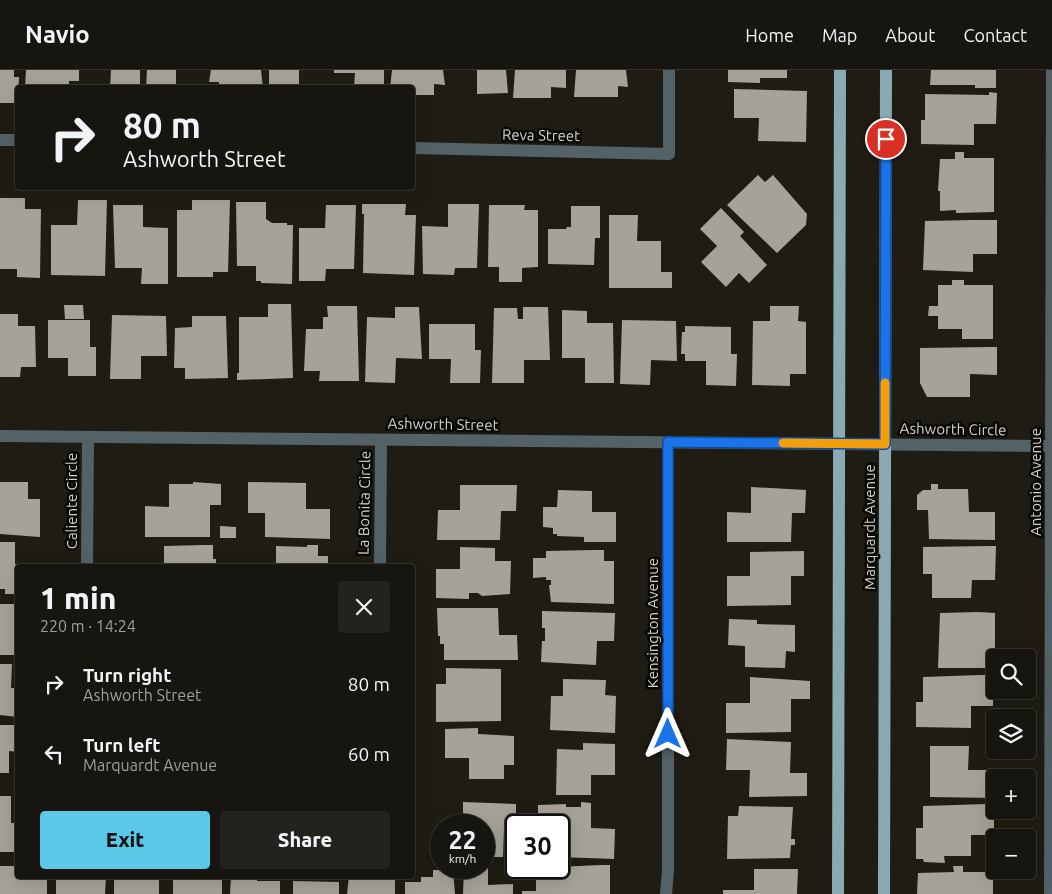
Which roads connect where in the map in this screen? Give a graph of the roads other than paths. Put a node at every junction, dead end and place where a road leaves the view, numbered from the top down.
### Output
1 (670, 70) edge
2 (840, 70) edge
3 (886, 70) edge
4 (1052, 70) edge
5 (0, 140) edge
6 (15, 140) edge
7 (1052, 142) edge
8 (415, 148) edge
9 (0, 436) edge
10 (88, 437) junction
11 (1051, 438) edge
12 (381, 440) junction
13 (668, 442) junction
14 (839, 444) junction
15 (885, 444) junction
16 (87, 564) edge
17 (380, 564) edge
18 (1051, 719) edge
19 (666, 894) edge
20 (838, 894) edge
21 (884, 894) edge
22 (1050, 894) edge

1 - 8 street, Reva Street
2 - 14 main road, Marquardt Avenue
3 - 15 main road, Marquardt Avenue
4 - 7 street, Antonio Avenue
5 - 6 street
7 - 11 street, Antonio Avenue
9 - 10 street, Ashworth Street
10 - 12 street, Ashworth Street
10 - 16 street, Caliente Circle
11 - 15 street, Ashworth Circle
11 - 18 street, Antonio Avenue
12 - 13 street, Ashworth Street
12 - 17 street, La Bonita Circle
13 - 14 street, Ashworth Street
13 - 19 street, Kensington Avenue
14 - 15 street, Ashworth Street
14 - 20 main road, Marquardt Avenue
15 - 21 main road, Marquardt Avenue
18 - 22 street, Antonio Avenue

